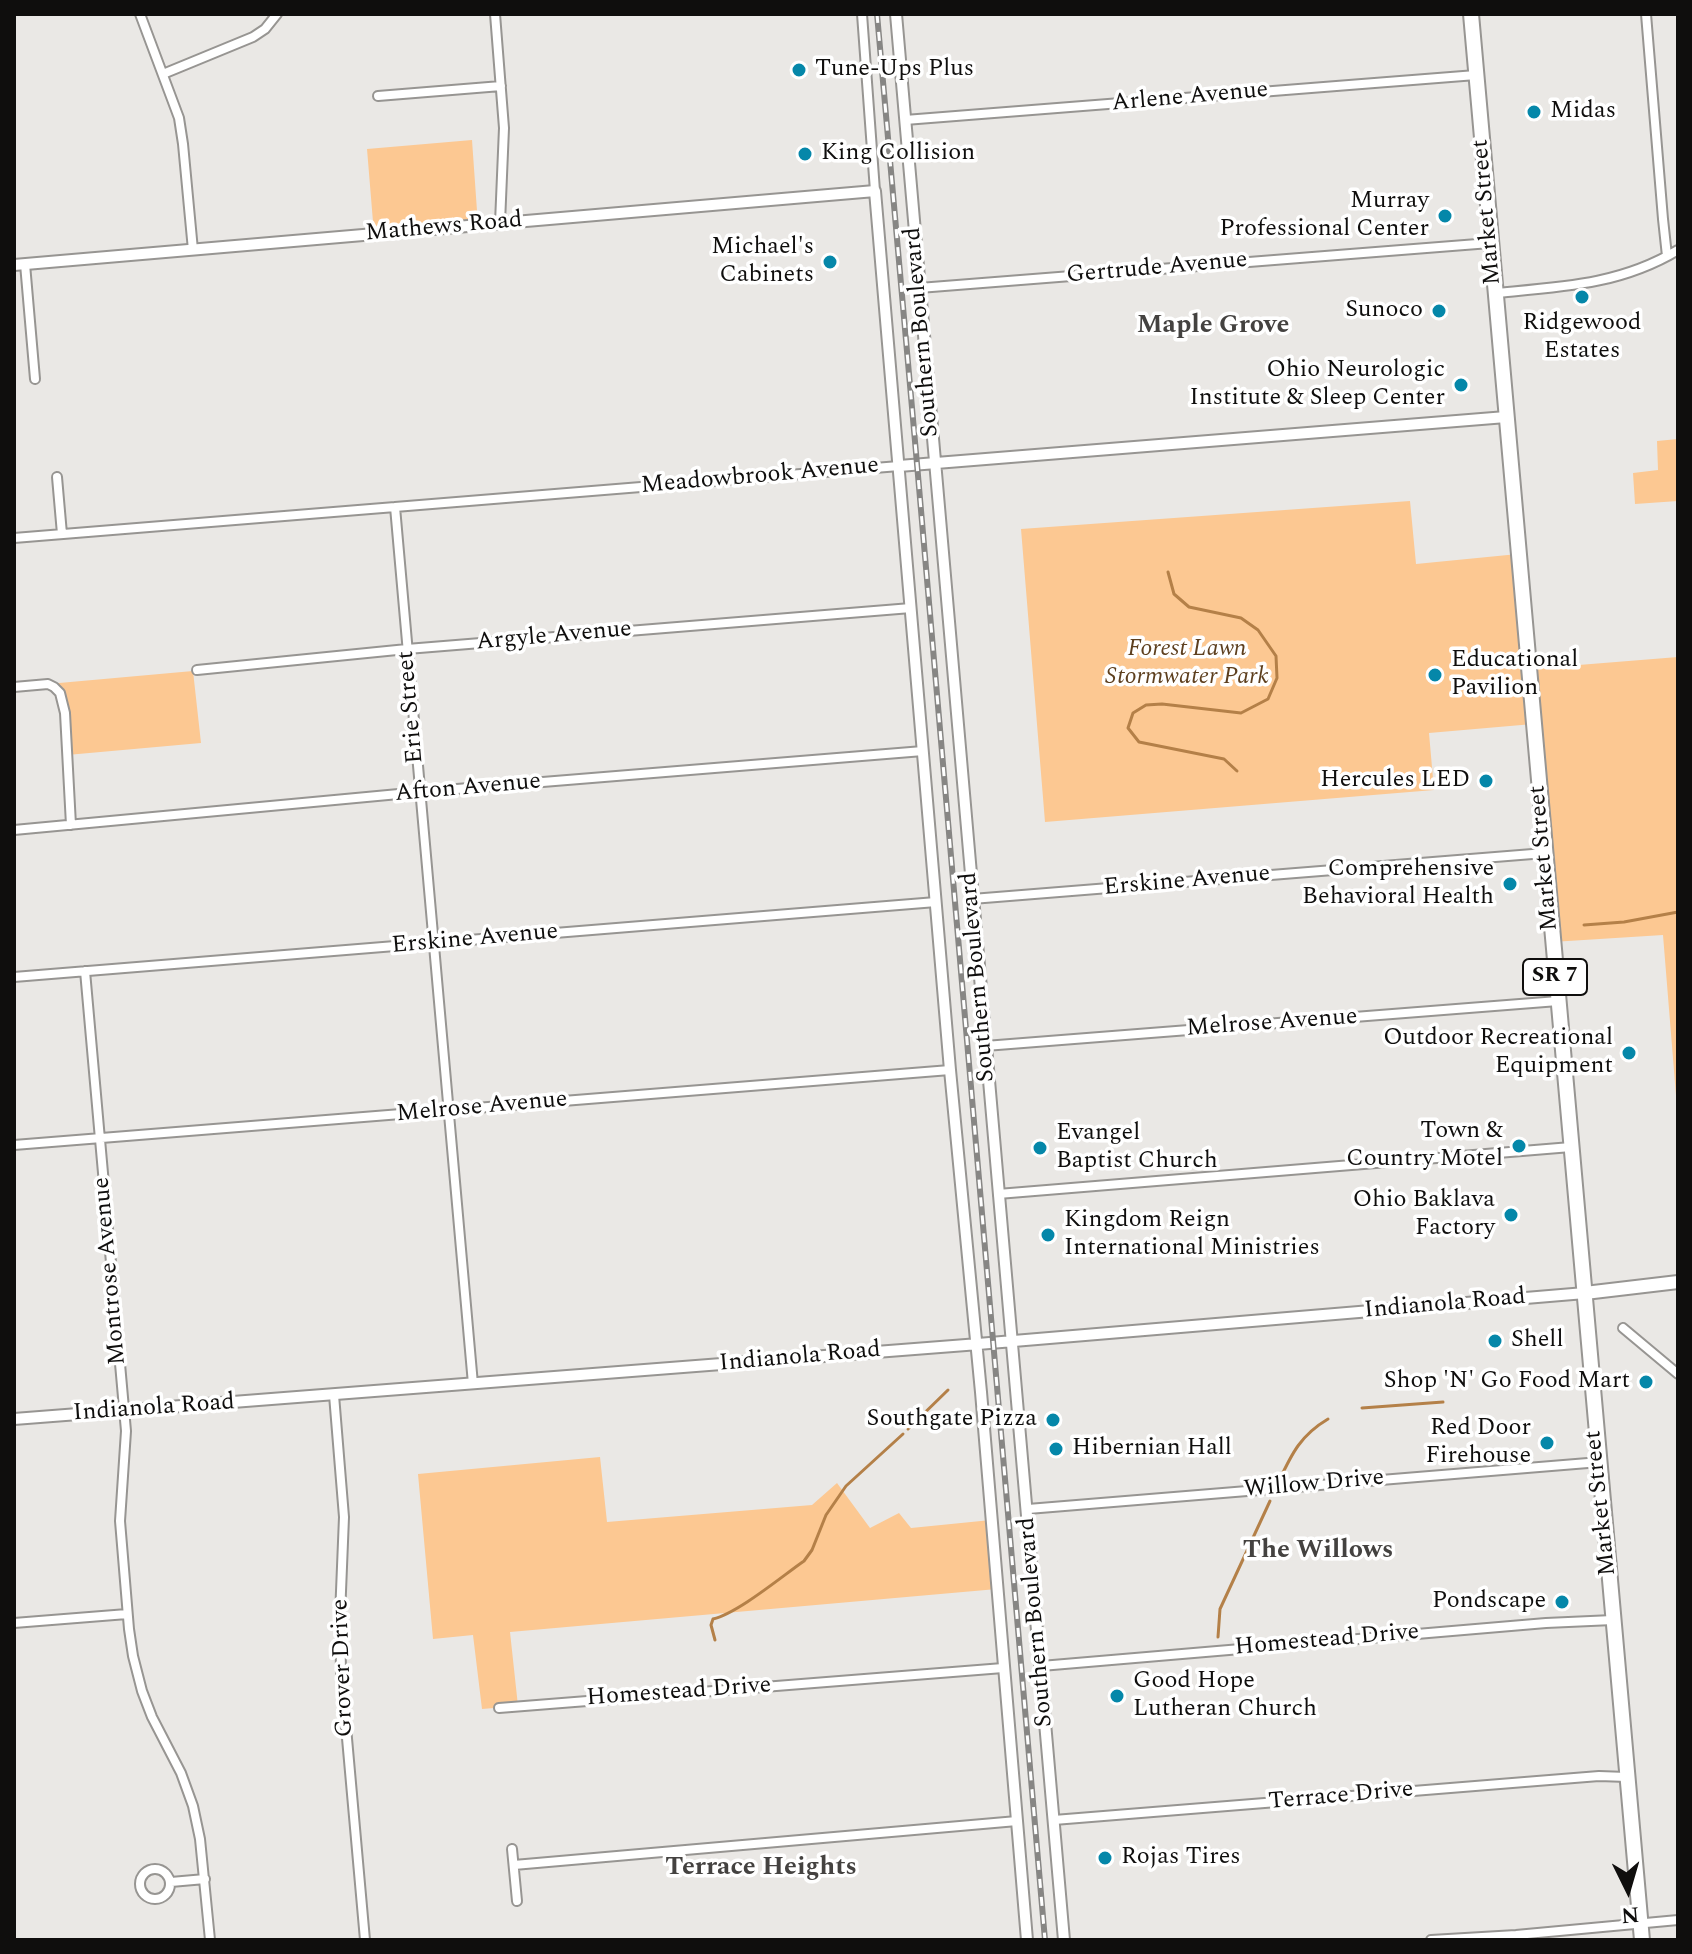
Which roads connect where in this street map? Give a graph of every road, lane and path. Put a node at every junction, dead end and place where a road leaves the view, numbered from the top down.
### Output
1 (140, 14) edge
2 (277, 14) edge
3 (495, 14) edge
4 (862, 14) edge
5 (896, 14) edge
6 (1471, 14) edge
7 (1646, 14) edge
8 (163, 74) junction
9 (1476, 75) junction
10 (501, 86) junction
11 (378, 96) dead end
12 (905, 120) junction
13 (875, 191) junction
14 (500, 223) junction
15 (1490, 243) junction
16 (193, 250) junction
17 (1678, 250) edge
18 (1667, 256) junction
19 (20, 264) edge
20 (919, 288) junction
21 (1495, 293) junction
22 (35, 379) dead end
23 (1506, 417) junction
24 (934, 463) junction
25 (899, 466) junction
26 (57, 477) dead end
27 (395, 507) junction
28 (62, 534) junction
29 (14, 538) edge
30 (911, 608) junction
31 (407, 649) junction
32 (197, 670) dead end
33 (14, 687) edge
34 (923, 751) junction
35 (420, 792) junction
36 (71, 825) junction
37 (14, 830) edge
38 (1545, 853) junction
39 (972, 899) junction
40 (936, 902) junction
41 (434, 943) junction
42 (85, 971) junction
43 (14, 977) edge
44 (1558, 1001) junction
45 (985, 1046) junction
46 (950, 1070) junction
47 (448, 1111) junction
48 (99, 1139) junction
49 (14, 1145) edge
50 (1571, 1147) junction
51 (998, 1194) junction
52 (1678, 1282) edge
53 (1585, 1293) junction
54 (1623, 1328) dead end
55 (1011, 1341) junction
56 (977, 1344) junction
57 (1678, 1374) edge
58 (473, 1384) junction
59 (334, 1395) junction
60 (124, 1411) junction
61 (14, 1419) edge
62 (1600, 1462) junction
63 (1028, 1509) junction
64 (127, 1614) junction
65 (1613, 1620) junction
66 (14, 1623) edge
67 (1041, 1666) junction
68 (1003, 1668) junction
69 (499, 1708) dead end
70 (1627, 1777) junction
71 (1054, 1820) junction
72 (1017, 1821) junction
73 (512, 1849) dead end
74 (514, 1865) junction
75 (205, 1879) junction
76 (171, 1882) dead end
77 (517, 1901) dead end
78 (1678, 1920) edge
79 (1640, 1924) junction
80 (210, 1940) edge
81 (365, 1940) edge
82 (1027, 1940) edge
83 (1064, 1940) edge
84 (1431, 1940) edge
85 (1642, 1940) edge

1 - 8 street
2 - 8 street
3 - 10 street
4 - 13 street, Southern Boulevard
5 - 12 street, Southern Boulevard
6 - 9 main road, Market Street / SR 7
7 - 18 street
8 - 16 street
9 - 12 street, Arlene Avenue
9 - 15 main road, Market Street / SR 7
10 - 11 street
10 - 14 street
12 - 20 street, Southern Boulevard
13 - 14 street, Mathews Road
13 - 25 street, Southern Boulevard
14 - 16 street, Mathews Road
15 - 20 street, Gertrude Avenue
15 - 21 main road, Market Street / SR 7
16 - 19 street, Mathews Road
17 - 18 street
18 - 21 street
19 - 22 street
20 - 24 street, Southern Boulevard
21 - 23 main road, Market Street / SR 7
23 - 24 street, Meadowbrook Avenue
23 - 38 main road, Market Street / SR 7
24 - 25 street, Meadowbrook Avenue
24 - 39 street, Southern Boulevard
25 - 27 street, Meadowbrook Avenue
25 - 30 street, Southern Boulevard
26 - 28 street
27 - 28 street, Meadowbrook Avenue
27 - 31 street, Erie Street
28 - 29 street, Meadowbrook Avenue
30 - 31 street, Argyle Avenue
30 - 34 street, Southern Boulevard
31 - 32 street, Argyle Avenue
31 - 35 street, Erie Street
33 - 36 street
34 - 35 street, Afton Avenue
34 - 40 street, Southern Boulevard
35 - 36 street, Afton Avenue
35 - 41 street, Erie Street
36 - 37 street, Afton Avenue
38 - 39 street, Erskine Avenue
38 - 44 main road, Market Street / SR 7
39 - 45 street, Southern Boulevard
40 - 41 street, Erskine Avenue
40 - 46 street, Southern Boulevard
41 - 42 street, Erskine Avenue
41 - 47 street, Erie Street
42 - 43 street, Erskine Avenue
42 - 48 street, Montrose Avenue
44 - 45 street, Melrose Avenue
44 - 50 main road, Market Street / SR 7
45 - 51 street, Southern Boulevard
46 - 47 street, Melrose Avenue
46 - 56 street, Southern Boulevard
47 - 48 street, Melrose Avenue
47 - 58 street, Erie Street
48 - 49 street, Melrose Avenue
48 - 60 street, Montrose Avenue
50 - 51 street
50 - 53 main road, Market Street / SR 7
51 - 55 street, Southern Boulevard
52 - 53 main road
53 - 55 street, Indianola Road
53 - 62 main road, Market Street / SR 7
54 - 57 street
55 - 56 street, Indianola Road
55 - 63 street, Southern Boulevard
56 - 58 street, Indianola Road
56 - 68 street, Southern Boulevard
58 - 59 street, Indianola Road
59 - 60 street, Indianola Road
59 - 81 street, Grover Drive
60 - 61 street, Indianola Road
60 - 64 street, Montrose Avenue
62 - 63 street, Willow Drive
62 - 65 main road, Market Street / SR 7
63 - 67 street, Southern Boulevard
64 - 66 street
64 - 75 street, Montrose Avenue
65 - 67 street, Homestead Drive
65 - 70 main road, Market Street / SR 7
67 - 71 street, Southern Boulevard
68 - 69 street, Homestead Drive
68 - 72 street, Southern Boulevard
70 - 71 street, Terrace Drive
70 - 79 main road, Market Street / SR 7
71 - 83 street, Southern Boulevard
72 - 74 street
72 - 82 street, Southern Boulevard
73 - 74 street
74 - 77 street
75 - 76 street
75 - 80 street, Montrose Avenue
78 - 79 street
79 - 84 street
79 - 85 main road, Market Street / SR 7

